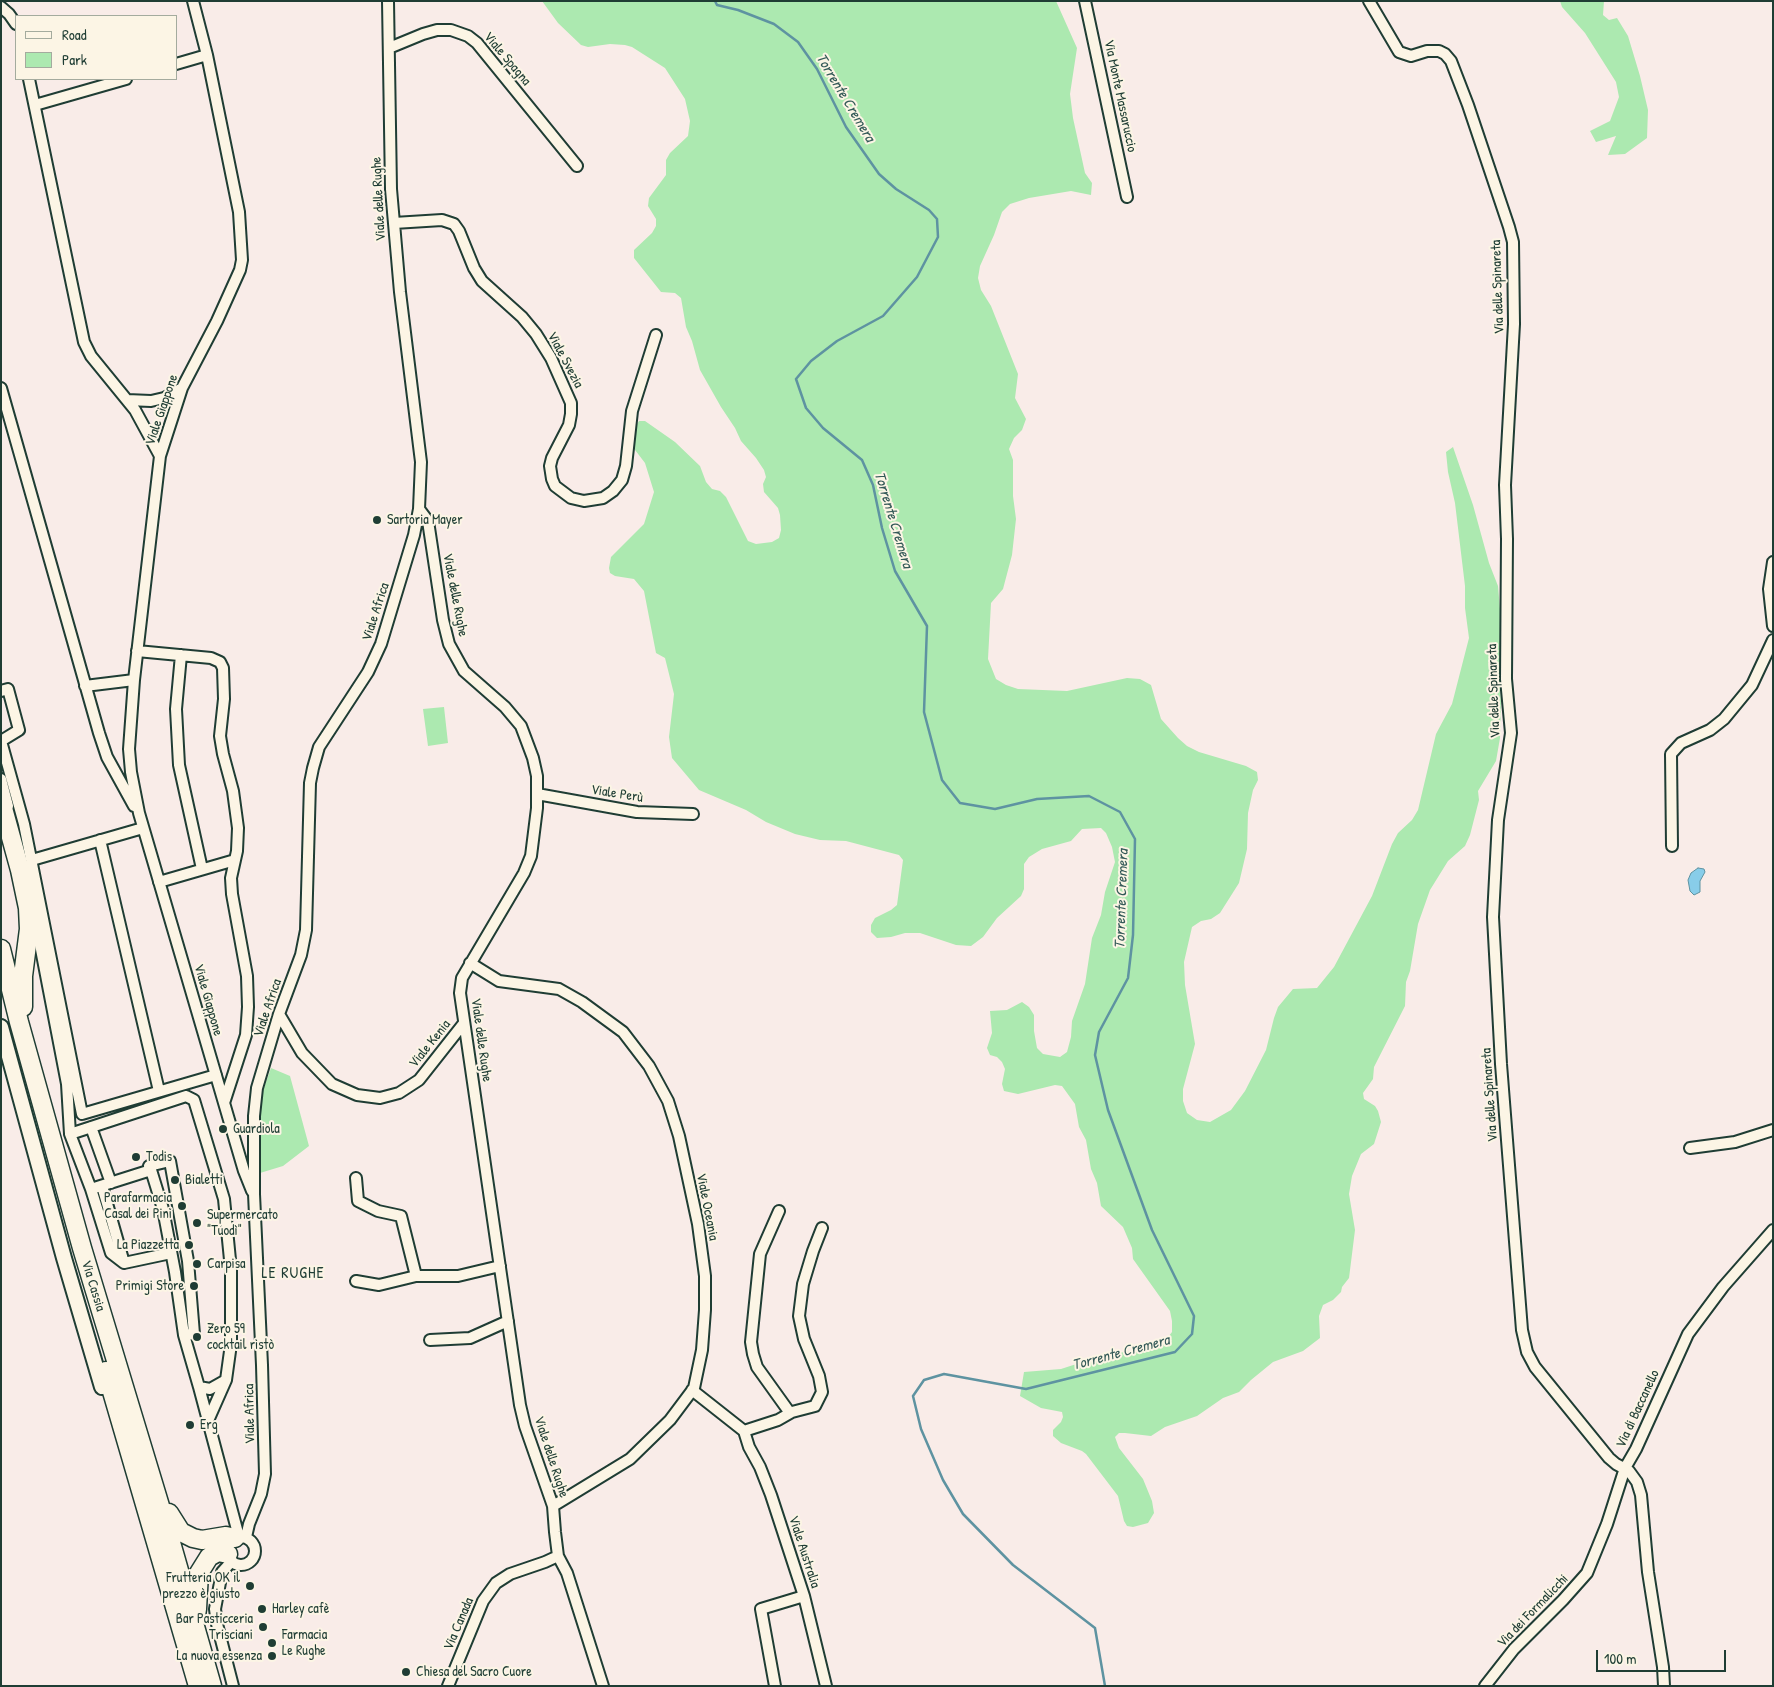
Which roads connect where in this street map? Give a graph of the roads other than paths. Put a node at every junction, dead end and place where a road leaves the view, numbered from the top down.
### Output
1 (193, 1) edge
2 (388, 1) edge
3 (1085, 1) edge
4 (1368, 1) edge
5 (1, 7) edge
6 (15, 22) edge
7 (389, 48) junction
8 (207, 55) junction
9 (178, 63) edge
10 (29, 80) edge
11 (122, 80) edge
12 (35, 105) junction
13 (577, 166) dead end
14 (1127, 197) dead end
15 (394, 223) junction
16 (656, 335) dead end
17 (1, 388) edge
18 (182, 388) junction
19 (127, 400) junction
20 (160, 456) junction
21 (420, 509) junction
22 (1773, 562) edge
23 (1773, 626) edge
24 (1773, 640) edge
25 (137, 651) junction
26 (181, 655) junction
27 (134, 680) junction
28 (84, 686) junction
29 (1, 691) edge
30 (1, 741) edge
31 (1, 779) edge
32 (537, 794) junction
33 (1, 801) edge
34 (139, 813) junction
35 (692, 814) dead end
36 (143, 828) junction
37 (100, 840) junction
38 (1672, 846) dead end
39 (32, 860) junction
40 (235, 860) junction
41 (202, 869) junction
42 (160, 882) junction
43 (1, 949) edge
44 (470, 963) junction
45 (1, 989) edge
46 (280, 1014) junction
47 (19, 1022) junction
48 (464, 1023) junction
49 (1, 1027) edge
50 (216, 1075) junction
51 (159, 1091) junction
52 (224, 1104) junction
53 (91, 1127) junction
54 (1773, 1130) edge
55 (70, 1134) junction
56 (1690, 1148) dead end
57 (151, 1170) junction
58 (356, 1178) dead end
59 (107, 1184) junction
60 (91, 1189) junction
61 (254, 1194) junction
62 (779, 1211) dead end
63 (822, 1228) dead end
64 (1773, 1230) edge
65 (171, 1253) junction
66 (124, 1263) junction
67 (500, 1266) junction
68 (416, 1276) junction
69 (356, 1282) dead end
70 (508, 1321) junction
71 (184, 1335) junction
72 (430, 1340) dead end
73 (226, 1380) junction
74 (199, 1387) junction
75 (692, 1390) junction
76 (106, 1400) joint
77 (790, 1413) junction
78 (207, 1423) junction
79 (744, 1431) junction
80 (1625, 1468) junction
81 (154, 1488) junction
82 (553, 1506) junction
83 (240, 1537) junction
84 (156, 1542) junction
85 (558, 1556) junction
86 (230, 1558) junction
87 (804, 1596) junction
88 (194, 1620) junction
89 (198, 1686) edge
90 (212, 1686) edge
91 (233, 1686) edge
92 (448, 1686) edge
93 (603, 1686) edge
94 (775, 1686) edge
95 (826, 1686) edge
96 (1485, 1686) edge
97 (1664, 1686) edge

1 - 8 street, Viale Giappone
2 - 7 street, Viale delle Rughe
3 - 14 street, Via Monte Massaruccio
4 - 80 street, Via delle Spinareta
5 - 6 street
7 - 13 street, Viale Spagna
7 - 15 street, Viale delle Rughe
8 - 9 street
8 - 18 street, Viale Giappone
10 - 12 street
11 - 12 street
12 - 19 street
15 - 16 street, Viale Svezia
15 - 21 street, Viale delle Rughe
17 - 28 street, Viale Giappone
18 - 19 street
18 - 20 street, Viale Giappone
19 - 20 street
20 - 25 street, Viale Giappone
21 - 32 street, Viale delle Rughe
21 - 46 street, Viale Africa
22 - 23 street
24 - 38 street
25 - 26 street
25 - 27 street, Viale Giappone
26 - 40 street
26 - 41 street
27 - 28 street
27 - 34 street, Viale Giappone
28 - 34 street, Viale Giappone
29 - 30 street
30 - 39 street
31 - 55 street
32 - 35 street, Viale Perù
32 - 44 street, Viale delle Rughe
33 - 47 highway
34 - 36 street, Viale Giappone
36 - 37 street
36 - 42 street, Viale Giappone
37 - 39 street
37 - 51 street
39 - 51 street
40 - 41 street
40 - 52 street
41 - 42 street
42 - 50 street, Viale Giappone
43 - 47 highway, Via Cassia
44 - 48 street, Viale delle Rughe
44 - 75 street, Viale Oceania
45 - 84 highway, Via Cassia
46 - 48 street, Viale Kenia
46 - 61 street, Viale Africa
47 - 81 highway, Via Cassia
48 - 67 street, Viale delle Rughe
49 - 76 street
50 - 51 street
50 - 52 street, Viale Giappone
52 - 61 street, Viale Giappone
53 - 55 street, Viale Africa
53 - 59 street
53 - 73 street, Viale Africa
54 - 56 street
55 - 60 street
57 - 59 street
57 - 65 street
57 - 71 street
58 - 68 street
59 - 60 street
59 - 66 street
60 - 66 street
61 - 83 street, Viale Africa
62 - 77 street
63 - 77 street
64 - 80 street, Via di Baccanello
65 - 66 street
65 - 71 street
67 - 68 street
67 - 70 street, Viale delle Rughe
68 - 69 street
70 - 72 street
70 - 82 street, Viale delle Rughe
71 - 74 street
73 - 74 street, Viale Africa
73 - 78 street
74 - 78 street
75 - 79 street, Viale Australia
75 - 82 street, Viale Oceania
76 - 84 highway
77 - 79 street
78 - 83 street
79 - 87 street, Viale Australia
80 - 96 street, Via dei Formalicchi
80 - 97 street, Via di Baccanello
81 - 83 highway
81 - 88 highway, Via Cassia
82 - 85 street, Viale delle Rughe
83 - 86 street, Viale Africa
83 - 86 street
84 - 89 highway, Via Cassia
85 - 92 street, Via Canada
85 - 93 street, Viale delle Rughe
86 - 88 highway
86 - 91 street, Viale Africa
87 - 94 street
87 - 95 street, Viale Australia
88 - 90 highway, Via Cassia

